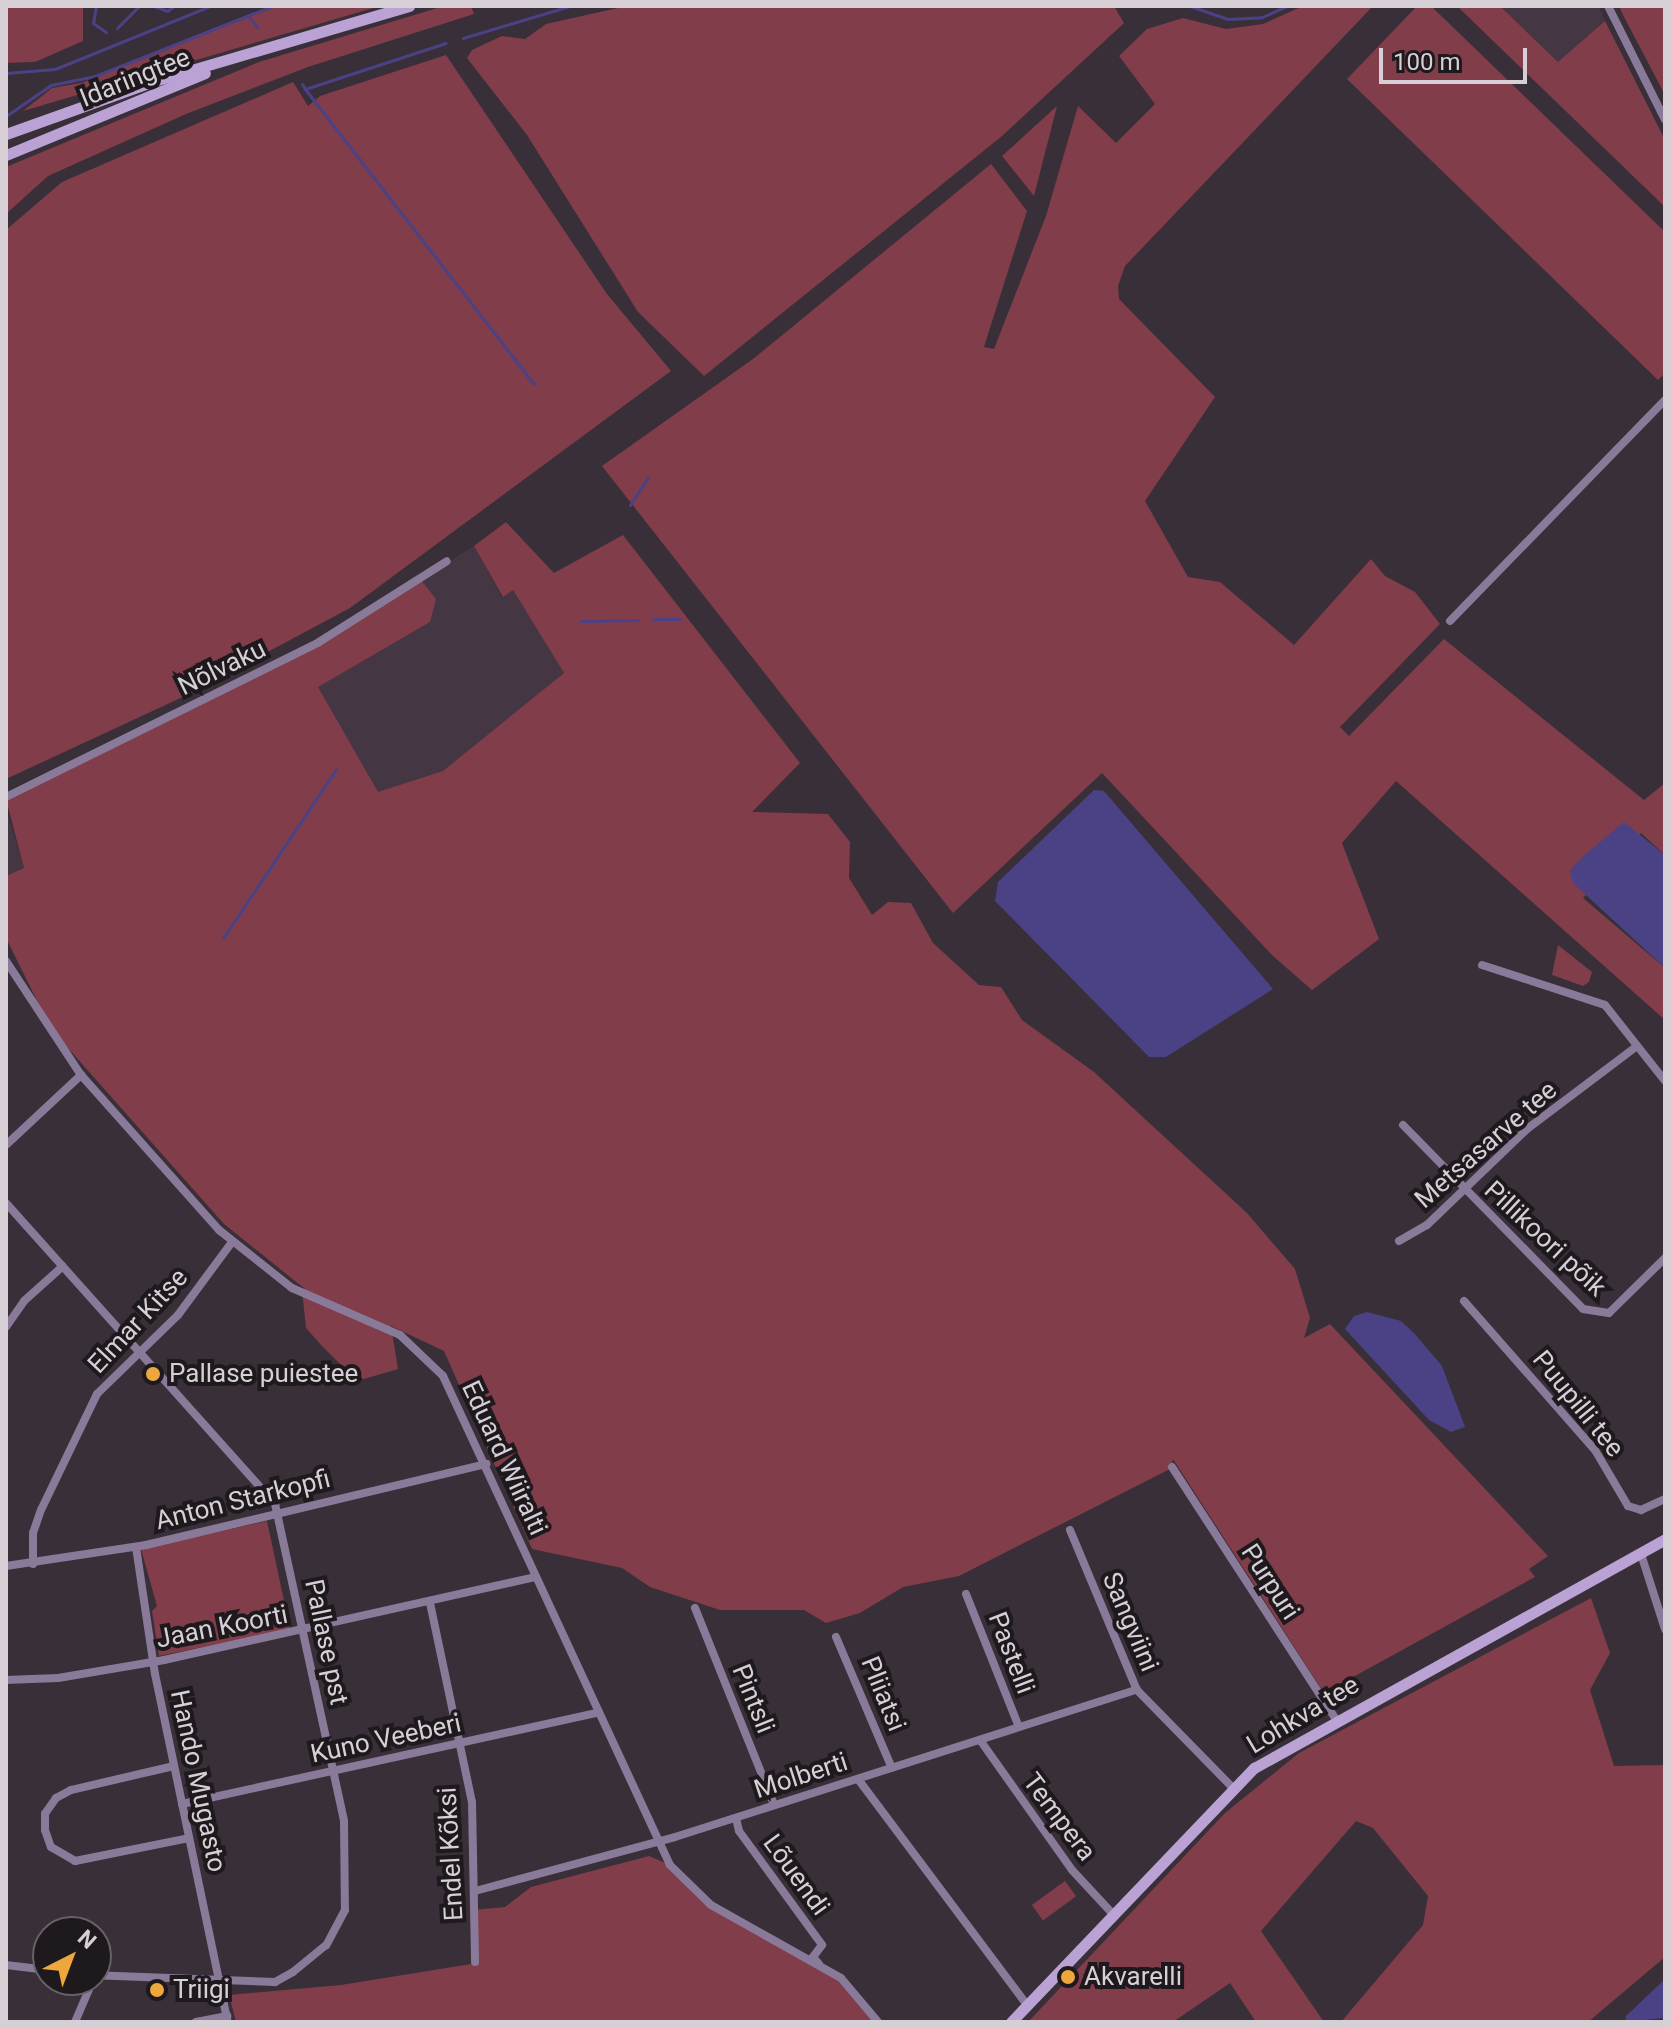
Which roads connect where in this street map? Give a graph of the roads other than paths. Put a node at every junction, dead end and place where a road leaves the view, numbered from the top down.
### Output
1 (409, 6) edge
2 (1608, 6) edge
3 (281, 44) junction
4 (1665, 120) edge
5 (10, 131) edge
6 (6, 155) edge
7 (1665, 400) edge
8 (447, 561) dead end
9 (1450, 621) dead end
10 (6, 797) edge
11 (1482, 965) dead end
12 (8, 968) edge
13 (1636, 1047) junction
14 (81, 1075) junction
15 (1665, 1081) edge
16 (1403, 1125) dead end
17 (6, 1145) edge
18 (1464, 1190) junction
19 (6, 1203) edge
20 (1399, 1241) dead end
21 (232, 1242) junction
22 (1665, 1258) edge
23 (63, 1266) junction
24 (1464, 1301) dead end
25 (6, 1327) edge
26 (139, 1349) junction
27 (487, 1464) junction
28 (1172, 1467) dead end
29 (1665, 1499) edge
30 (277, 1512) junction
31 (1070, 1530) dead end
32 (1665, 1539) edge
33 (136, 1547) junction
34 (1641, 1554) junction
35 (33, 1564) junction
36 (6, 1566) edge
37 (536, 1577) junction
38 (966, 1594) dead end
39 (430, 1603) junction
40 (695, 1608) dead end
41 (1665, 1629) edge
42 (303, 1632) junction
43 (836, 1637) dead end
44 (154, 1661) junction
45 (6, 1680) edge
46 (1137, 1690) junction
47 (599, 1712) junction
48 (1335, 1718) junction
49 (1019, 1727) junction
50 (980, 1740) junction
51 (459, 1744) junction
52 (174, 1766) junction
53 (892, 1768) junction
54 (333, 1770) junction
55 (858, 1779) junction
56 (1233, 1788) junction
57 (182, 1804) junction
58 (774, 1805) junction
59 (736, 1818) junction
60 (189, 1838) junction
61 (657, 1840) junction
62 (475, 1891) junction
63 (1112, 1913) junction
64 (475, 1962) dead end
65 (819, 1964) junction
66 (6, 1965) edge
67 (32, 1968) edge
68 (112, 1978) edge
69 (219, 1981) junction
70 (87, 1996) edge
71 (1027, 2005) junction
72 (228, 2019) edge
73 (75, 2022) edge
74 (196, 2022) edge
75 (878, 2022) edge
76 (1011, 2022) edge

1 - 3 street, Idaringtee
2 - 4 street
3 - 5 street, Idaringtee
3 - 6 street, Idaringtee
7 - 9 street
8 - 10 street, Nõlvaku
11 - 13 street
12 - 14 street, Eduard Wiiralti
13 - 15 street
13 - 18 street, Metsasarve tee
14 - 17 street
14 - 21 street, Eduard Wiiralti
16 - 18 street, Pillikoori põik
18 - 20 street, Metsasarve tee
18 - 22 street, Pillikoori põik
19 - 23 street, Pallase pst
21 - 26 street, Elmar Kitse
21 - 27 street, Eduard Wiiralti
23 - 25 street
23 - 26 street, Pallase pst
24 - 29 street, Puupilli tee
26 - 30 street, Pallase pst
26 - 35 street, Elmar Kitse
27 - 30 street, Anton Starkopfi
27 - 37 street, Eduard Wiiralti
28 - 48 street, Purpuri
30 - 33 street, Anton Starkopfi
30 - 42 street, Pallase pst
31 - 46 street, Sangviini
32 - 34 street, Lohkva tee
33 - 35 street, Anton Starkopfi
33 - 44 street, Hando Mugasto
34 - 41 street
34 - 48 street, Lohkva tee
35 - 36 street, Anton Starkopfi
37 - 39 street, Jaan Koorti
37 - 47 street, Eduard Wiiralti
38 - 49 street, Pastelli
39 - 42 street, Jaan Koorti
39 - 51 street, Endel Kõksi
40 - 58 street, Pintsli
42 - 44 street, Jaan Koorti
42 - 54 street, Pallase pst
43 - 53 street, Pliiatsi
44 - 45 street, Jaan Koorti
44 - 52 street, Hando Mugasto
46 - 49 street, Molberti
46 - 56 street, Sangviini
47 - 51 street, Kuno Veeberi
47 - 61 street, Eduard Wiiralti
48 - 56 street, Lohkva tee
49 - 50 street, Molberti
50 - 53 street, Molberti
50 - 63 street, Tempera
51 - 54 street, Kuno Veeberi
51 - 62 street, Endel Kõksi
52 - 57 street, Hando Mugasto
52 - 60 street
53 - 55 street, Molberti
54 - 57 street, Kuno Veeberi
54 - 69 street, Pallase pst
55 - 58 street, Molberti
55 - 71 street
56 - 63 street, Lohkva tee
57 - 60 street, Hando Mugasto
58 - 59 street, Molberti
59 - 61 street, Molberti
59 - 65 street, Lõuendi
60 - 69 street, Hando Mugasto
61 - 62 street, Molberti
61 - 65 street, Eduard Wiiralti
62 - 64 street, Endel Kõksi
63 - 71 street, Lohkva tee
65 - 75 street
66 - 67 street
68 - 69 street, Pallase pst
69 - 72 street, Hando Mugasto
70 - 73 street
71 - 76 street, Lohkva tee
72 - 74 street

